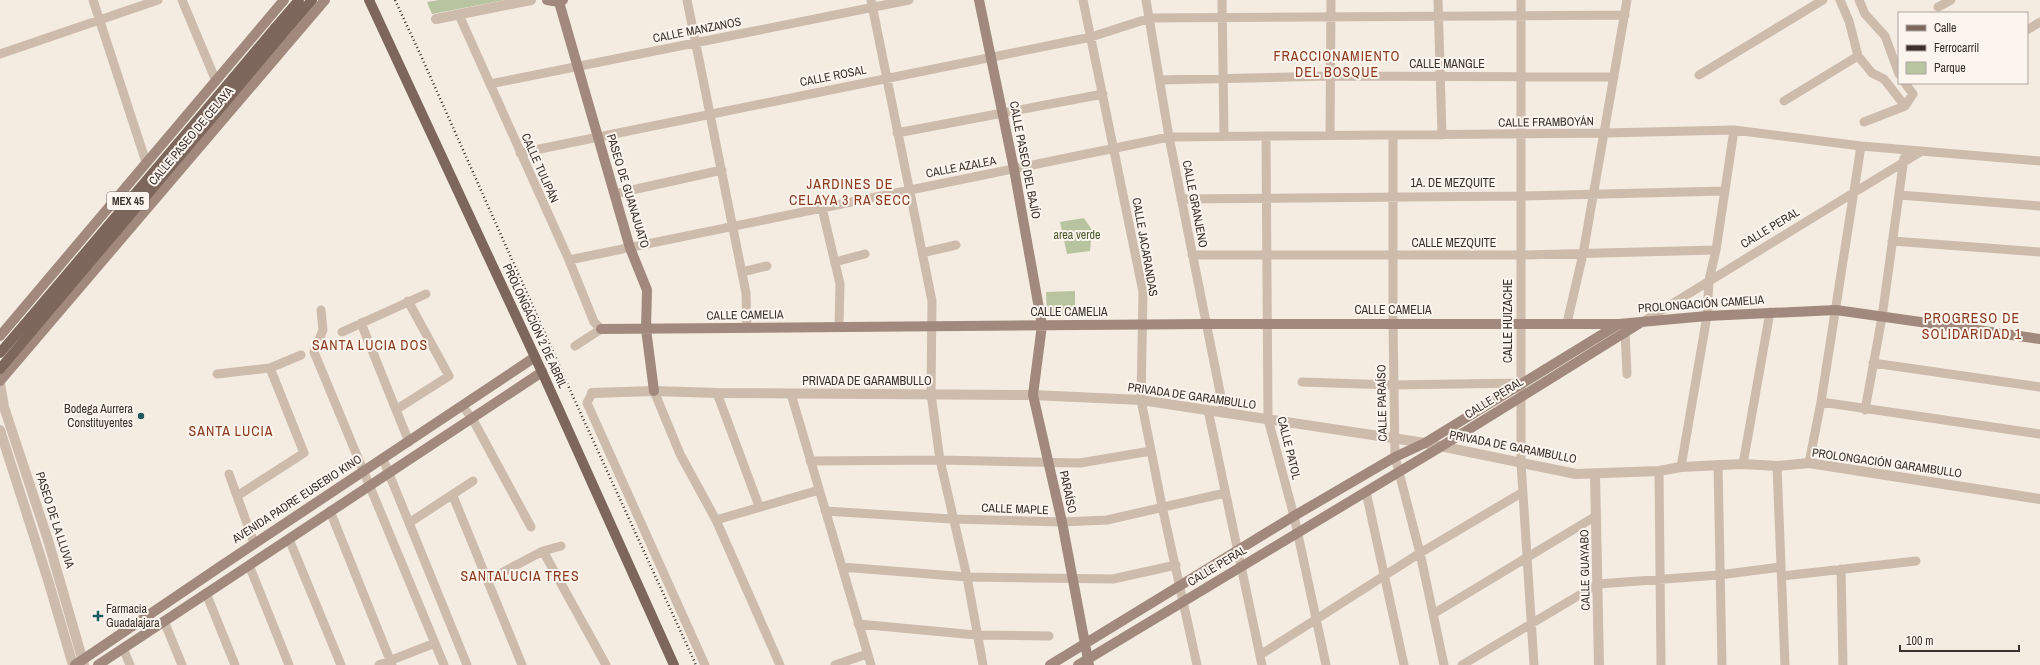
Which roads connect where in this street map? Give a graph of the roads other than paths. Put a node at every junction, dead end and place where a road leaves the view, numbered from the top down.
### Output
1 (93, 0) edge
2 (158, 0) edge
3 (182, 0) edge
4 (284, 0) edge
5 (299, 0) edge
6 (312, 0) edge
7 (324, 0) edge
8 (368, 0) edge
9 (531, 0) edge
10 (547, 0) edge
11 (687, 0) edge
12 (909, 0) edge
13 (979, 0) edge
14 (1083, 0) edge
15 (1146, 0) edge
16 (1222, 0) edge
17 (1331, 0) edge
18 (1438, 0) edge
19 (1520, 0) edge
20 (1627, 0) edge
21 (1823, 0) edge
22 (1840, 0) edge
23 (1859, 0) edge
24 (1951, 0) edge
25 (561, 1) edge
26 (872, 4) edge
27 (1938, 7) dead end
28 (459, 14) junction
29 (1865, 14) junction
30 (1439, 15) junction
31 (1521, 15) junction
32 (1625, 15) junction
33 (1331, 16) junction
34 (1222, 17) junction
35 (1150, 18) junction
36 (436, 19) dead end
37 (100, 20) junction
38 (1849, 21) junction
39 (2040, 22) edge
40 (2028, 29) edge
41 (279, 32) junction
42 (1091, 37) junction
43 (251, 39) junction
44 (696, 42) junction
45 (0, 54) edge
46 (1858, 56) junction
47 (991, 58) junction
48 (274, 60) junction
49 (577, 67) junction
50 (226, 69) junction
51 (1898, 72) edge
52 (1699, 75) dead end
53 (1331, 76) junction
54 (1520, 76) junction
55 (1440, 77) junction
56 (1614, 77) junction
57 (887, 78) junction
58 (1223, 79) junction
59 (1884, 79) junction
60 (1160, 80) junction
61 (216, 81) junction
62 (240, 84) junction
63 (490, 84) junction
64 (1906, 84) edge
65 (1103, 94) junction
66 (1784, 101) dead end
67 (1905, 106) junction
68 (710, 113) junction
69 (1003, 113) junction
70 (1864, 122) dead end
71 (1734, 130) junction
72 (897, 133) junction
73 (1605, 133) junction
74 (1520, 134) junction
75 (1330, 135) junction
76 (1393, 135) junction
77 (1442, 135) junction
78 (1224, 136) junction
79 (1266, 136) junction
80 (597, 137) junction
81 (1169, 137) junction
82 (1861, 146) junction
83 (1114, 148) junction
84 (1904, 149) junction
85 (1922, 150) junction
86 (520, 154) junction
87 (2040, 161) edge
88 (146, 162) junction
89 (1904, 162) junction
90 (1014, 169) junction
91 (722, 170) junction
92 (910, 190) junction
93 (1724, 191) junction
94 (1854, 192) junction
95 (614, 194) junction
96 (1594, 194) junction
97 (1393, 195) junction
98 (1899, 195) junction
99 (1520, 196) junction
100 (1266, 198) junction
101 (1181, 199) junction
102 (2040, 206) edge
103 (822, 208) junction
104 (733, 226) junction
105 (1892, 241) junction
106 (956, 245) dead end
107 (630, 248) junction
108 (1716, 250) junction
109 (2040, 252) edge
110 (922, 253) junction
111 (865, 254) dead end
112 (1266, 254) junction
113 (1583, 254) junction
114 (1192, 255) junction
115 (1393, 255) junction
116 (1520, 255) junction
117 (569, 260) junction
118 (835, 262) junction
119 (767, 266) dead end
120 (742, 272) junction
121 (1709, 280) junction
122 (426, 294) dead end
123 (408, 301) junction
124 (321, 310) dead end
125 (1836, 310) junction
126 (1770, 312) junction
127 (1706, 316) junction
128 (1882, 317) junction
129 (1644, 321) junction
130 (361, 323) junction
131 (1393, 323) junction
132 (1521, 323) junction
133 (1567, 323) junction
134 (1142, 324) junction
135 (1205, 324) junction
136 (1266, 324) junction
137 (9, 325) junction
138 (1042, 325) junction
139 (932, 326) junction
140 (839, 327) junction
141 (1622, 327) junction
142 (28, 328) junction
143 (747, 328) junction
144 (601, 329) junction
145 (646, 329) junction
146 (342, 332) dead end
147 (0, 336) edge
148 (2040, 339) edge
149 (575, 346) dead end
150 (30, 348) junction
151 (0, 353) edge
152 (301, 355) dead end
153 (535, 357) junction
154 (1873, 363) junction
155 (270, 368) junction
156 (0, 369) edge
157 (542, 372) junction
158 (217, 374) dead end
159 (1627, 374) dead end
160 (0, 382) edge
161 (1302, 382) dead end
162 (1520, 383) junction
163 (1394, 385) junction
164 (2040, 387) edge
165 (654, 390) junction
166 (592, 393) joint
167 (717, 393) junction
168 (791, 394) junction
169 (931, 394) junction
170 (1033, 395) junction
171 (1522, 396) junction
172 (1141, 400) junction
173 (1821, 402) junction
174 (463, 406) junction
175 (397, 409) junction
176 (1208, 410) junction
177 (1865, 410) junction
178 (1224, 412) junction
179 (472, 418) junction
180 (1268, 419) junction
181 (0, 430) edge
182 (2040, 434) edge
183 (1394, 438) junction
184 (409, 442) junction
185 (1425, 442) junction
186 (1442, 446) junction
187 (1151, 451) junction
188 (1395, 457) junction
189 (383, 459) junction
190 (940, 460) junction
191 (810, 461) junction
192 (1521, 462) junction
193 (1048, 463) junction
194 (1809, 463) junction
195 (1743, 464) junction
196 (1718, 465) junction
197 (1777, 466) junction
198 (1681, 467) junction
199 (1659, 470) junction
200 (364, 471) junction
201 (1399, 471) junction
202 (229, 474) dead end
203 (389, 474) junction
204 (1596, 474) junction
205 (473, 481) dead end
206 (370, 486) junction
207 (819, 490) junction
208 (1366, 492) junction
209 (1523, 492) junction
210 (1225, 493) junction
211 (237, 496) junction
212 (453, 496) junction
213 (2040, 499) edge
214 (759, 506) junction
215 (1162, 506) junction
216 (330, 511) junction
217 (825, 511) junction
218 (1294, 516) junction
219 (1596, 516) junction
220 (952, 519) junction
221 (716, 520) junction
222 (1062, 522) junction
223 (409, 523) junction
224 (531, 527) dead end
225 (1298, 533) junction
226 (289, 539) junction
227 (254, 543) junction
228 (561, 546) dead end
229 (1237, 550) junction
230 (543, 551) junction
231 (1420, 553) junction
232 (1527, 559) junction
233 (1916, 561) dead end
234 (249, 565) junction
235 (1176, 565) junction
236 (842, 567) junction
237 (1241, 567) junction
238 (1841, 569) junction
239 (1782, 571) junction
240 (1384, 575) junction
241 (1719, 575) junction
242 (967, 577) junction
243 (1072, 578) junction
244 (1661, 579) junction
245 (488, 580) junction
246 (1598, 584) junction
247 (1181, 585) junction
248 (206, 593) junction
249 (1184, 601) junction
250 (1433, 614) junction
251 (1316, 619) junction
252 (164, 621) junction
253 (858, 624) junction
254 (1531, 624) junction
255 (976, 634) junction
256 (1049, 636) dead end
257 (435, 643) junction
258 (1085, 643) junction
259 (123, 648) junction
260 (868, 654) junction
261 (1260, 654) junction
262 (1089, 662) edge
263 (391, 663) edge
264 (79, 664) edge
265 (604, 664) edge
266 (98, 665) edge
267 (130, 665) edge
268 (182, 665) edge
269 (234, 665) edge
270 (289, 665) edge
271 (341, 665) edge
272 (379, 665) edge
273 (444, 665) edge
274 (467, 665) edge
275 (522, 665) edge
276 (674, 665) edge
277 (705, 665) edge
278 (780, 665) edge
279 (835, 665) edge
280 (871, 665) edge
281 (983, 665) edge
282 (1050, 665) edge
283 (1078, 665) edge
284 (1197, 665) edge
285 (1262, 665) edge
286 (1326, 665) edge
287 (1404, 665) edge
288 (1444, 665) edge
289 (1462, 665) edge
290 (1534, 665) edge
291 (1599, 665) edge
292 (1661, 665) edge
293 (1722, 665) edge
294 (1785, 665) edge
295 (1843, 665) edge

1 - 37 street
2 - 37 street
3 - 61 street
4 - 43 main road, CALLE PASEO DE CELAYA
5 - 41 main road, MEX 45
6 - 41 main road, MEX 45
7 - 48 main road, CALLE PASEO DE CELAYA
8 - 153 main road, PROLONGACIÓN 2 DE ABRIL
9 - 28 street
10 - 25 main road
11 - 44 street
12 - 26 street, CALLE MANZANOS
13 - 47 main road, CALLE PASEO DEL BAJÍO
14 - 42 street, CALLE JACARANDAS
15 - 35 street, CALLE GRANJENO
16 - 34 street
17 - 33 street
18 - 30 street
19 - 31 street, CALLE HUIZACHE
20 - 32 street
21 - 52 street
22 - 38 street
23 - 29 street
24 - 27 street
25 - 49 main road, PASEO DE GUANAJUATO
26 - 44 street, CALLE MANZANOS
26 - 57 street
28 - 36 street
28 - 63 street, CALLE TULIPÁN
29 - 38 street
29 - 51 street
30 - 31 street, CALLE ROSAL
30 - 33 street, CALLE ROSAL
30 - 55 street
31 - 32 street, CALLE ROSAL
31 - 54 street, CALLE HUIZACHE
32 - 56 street
33 - 34 street, CALLE ROSAL
33 - 53 street
34 - 35 street, CALLE ROSAL
34 - 58 street
35 - 42 street, CALLE ROSAL
35 - 60 street, CALLE GRANJENO
37 - 45 street
37 - 88 street
38 - 46 street
39 - 40 street
41 - 62 main road, MEX 45, bridge
42 - 47 street, CALLE ROSAL
42 - 65 street, CALLE JACARANDAS
43 - 48 street
43 - 50 main road, CALLE PASEO DE CELAYA
44 - 49 street, CALLE MANZANOS
44 - 68 street
46 - 59 street
46 - 66 street
47 - 57 street, CALLE ROSAL
47 - 69 main road, CALLE PASEO DEL BAJÍO
48 - 62 main road, CALLE PASEO DE CELAYA
49 - 63 street, CALLE MANZANOS
49 - 80 main road, PASEO DE GUANAJUATO
50 - 61 main road, CALLE PASEO DE CELAYA
50 - 62 street
51 - 59 street
53 - 55 street, CALLE MANGLE
53 - 58 street, CALLE MANGLE
53 - 75 street
54 - 55 street, CALLE MANGLE
54 - 56 street, CALLE MANGLE
54 - 74 street, CALLE HUIZACHE
55 - 77 street
56 - 73 street
57 - 68 street, CALLE ROSAL
57 - 72 street
58 - 60 street, CALLE MANGLE
58 - 78 street
59 - 67 street
60 - 81 street, CALLE GRANJENO
61 - 88 main road, CALLE PASEO DE CELAYA
62 - 142 main road, MEX 45
62 - 150 main road, CALLE PASEO DE CELAYA
63 - 86 street, CALLE TULIPÁN
64 - 67 street
65 - 69 street
65 - 83 street, CALLE JACARANDAS
67 - 70 street
68 - 80 street, CALLE ROSAL
68 - 91 street
69 - 72 street
69 - 90 main road, CALLE PASEO DEL BAJÍO
71 - 73 street, CALLE FRAMBOYÁN
71 - 82 street, CALLE FRAMBOYÁN
71 - 93 street
72 - 92 street
73 - 74 street, CALLE FRAMBOYÁN
73 - 96 street
74 - 77 street, CALLE FRAMBOYÁN
74 - 99 street, CALLE HUIZACHE
75 - 76 street, CALLE FRAMBOYÁN
75 - 79 street, CALLE FRAMBOYÁN
76 - 77 street, CALLE FRAMBOYÁN
76 - 97 street, CALLE PARAÍSO
78 - 79 street, CALLE FRAMBOYÁN
78 - 81 street, CALLE FRAMBOYÁN
79 - 100 street, CALLE PATOL
80 - 86 street, CALLE ROSAL
80 - 95 main road, PASEO DE GUANAJUATO
81 - 83 street, CALLE AZALEA
81 - 101 street, CALLE GRANJENO
82 - 84 street, CALLE FRAMBOYÁN
82 - 94 street
83 - 90 street, CALLE AZALEA
83 - 134 street, CALLE JACARANDAS
84 - 85 street, CALLE FRAMBOYÁN
84 - 89 street
85 - 87 street, CALLE FRAMBOYÁN
85 - 89 street, CALLE PERAL
86 - 117 street, CALLE TULIPÁN
88 - 137 main road, CALLE PASEO DE CELAYA
89 - 94 street, CALLE PERAL
89 - 98 street
90 - 92 street, CALLE AZALEA
90 - 138 main road, CALLE PASEO DEL BAJÍO
91 - 95 street
91 - 104 street
92 - 103 street, CALLE AZALEA
92 - 110 street
93 - 96 street, 1A. DE MEZQUITE
93 - 108 street
94 - 121 street, CALLE PERAL
94 - 125 street
95 - 107 main road, PASEO DE GUANAJUATO
96 - 99 street, 1A. DE MEZQUITE
96 - 113 street
97 - 99 street, 1A. DE MEZQUITE
97 - 100 street, 1A. DE MEZQUITE
97 - 115 street, CALLE PARAÍSO
98 - 102 street
98 - 105 street
99 - 116 street, CALLE HUIZACHE
100 - 101 street, 1A. DE MEZQUITE
100 - 112 street, CALLE PATOL
101 - 114 street, CALLE GRANJENO
103 - 104 street, CALLE AZALEA
103 - 118 street
104 - 107 street, CALLE AZALEA
104 - 120 street
105 - 109 street
105 - 128 street
106 - 110 street
107 - 117 street, CALLE AZALEA
107 - 145 main road, PASEO DE GUANAJUATO
108 - 113 street, CALLE MEZQUITE
108 - 121 street
110 - 139 street
111 - 118 street
112 - 114 street, CALLE MEZQUITE
112 - 115 street, CALLE MEZQUITE
112 - 136 street, CALLE PATOL
113 - 116 street, CALLE MEZQUITE
113 - 133 street
114 - 135 street, CALLE GRANJENO
115 - 116 street, CALLE MEZQUITE
115 - 131 street, CALLE PARAÍSO
116 - 132 street, CALLE HUIZACHE
117 - 144 street, CALLE TULIPÁN
118 - 140 street
119 - 120 street
120 - 143 street
121 - 127 street
121 - 129 street, CALLE PERAL
122 - 123 street
123 - 130 street
123 - 175 street
124 - 200 street
125 - 126 main road, PROLONGACIÓN CAMELIA
125 - 128 main road, PROLONGACIÓN CAMELIA
125 - 173 street
126 - 127 main road, PROLONGACIÓN CAMELIA
126 - 195 street
127 - 129 main road, PROLONGACIÓN CAMELIA
127 - 198 street
128 - 148 main road, PROLONGACIÓN CAMELIA
128 - 154 street
129 - 141 main road, CALLE PERAL
130 - 146 street
130 - 175 street
131 - 132 main road, CALLE CAMELIA
131 - 136 main road, CALLE CAMELIA
131 - 163 street, CALLE PARAÍSO
132 - 133 main road, CALLE CAMELIA
132 - 162 street, CALLE HUIZACHE
133 - 141 main road
134 - 135 main road, CALLE CAMELIA
134 - 138 main road, CALLE CAMELIA
134 - 172 street, CALLE JACARANDAS
135 - 136 main road, CALLE CAMELIA
135 - 178 street, CALLE GRANJENO
136 - 180 street, CALLE PATOL
137 - 147 main road, CALLE PASEO DE CELAYA
137 - 150 street
138 - 139 main road, CALLE CAMELIA
138 - 170 main road, PARAÍSO
139 - 140 main road, CALLE CAMELIA
139 - 169 street
140 - 143 main road, CALLE CAMELIA
141 - 159 street
141 - 162 main road, CALLE PERAL
141 - 171 main road, CALLE PERAL
142 - 151 main road, MEX 45, bridge
142 - 156 main road, MEX 45, bridge
143 - 145 main road, CALLE CAMELIA
144 - 145 main road, CALLE CAMELIA
144 - 149 street
145 - 165 main road, PASEO DE GUANAJUATO
150 - 160 main road, CALLE PASEO DE CELAYA
152 - 155 street
153 - 157 main road, PROLONGACIÓN 2 DE ABRIL
153 - 174 main road, AVENIDA PADRE EUSEBIO KINO
154 - 164 street
154 - 177 street
155 - 158 street
155 - 211 street
157 - 179 main road
157 - 276 main road, PROLONGACIÓN 2 DE ABRIL
160 - 264 street, PASEO DE LA LLUVIA
161 - 163 street
162 - 163 street
162 - 171 street, CALLE HUIZACHE
162 - 185 main road, CALLE PERAL
163 - 183 street, CALLE PARAÍSO
165 - 166 street, PRIVADA DE GARAMBULLO
165 - 167 street, PRIVADA DE GARAMBULLO
165 - 221 street
166 - 277 street
167 - 168 street, PRIVADA DE GARAMBULLO
167 - 214 street
168 - 169 street, PRIVADA DE GARAMBULLO
168 - 191 street
169 - 170 street, PRIVADA DE GARAMBULLO
169 - 190 street
170 - 172 street, PRIVADA DE GARAMBULLO
170 - 193 main road, PARAÍSO
171 - 186 main road, CALLE PERAL
171 - 192 street, CALLE HUIZACHE
172 - 176 street, PRIVADA DE GARAMBULLO
172 - 187 street, CALLE JACARANDAS
173 - 177 street
173 - 194 street
174 - 179 street
174 - 184 main road, AVENIDA PADRE EUSEBIO KINO
175 - 184 street
176 - 178 street, PRIVADA DE GARAMBULLO
176 - 210 street
177 - 182 street
178 - 180 street, PRIVADA DE GARAMBULLO
179 - 203 main road
179 - 224 street
180 - 183 street, PRIVADA DE GARAMBULLO
180 - 218 street, CALLE PATOL
181 - 264 street, PASEO DE LA LLUVIA
183 - 185 street, PRIVADA DE GARAMBULLO
183 - 188 street, CALLE PARAÍSO
184 - 189 main road, AVENIDA PADRE EUSEBIO KINO
185 - 186 street, PRIVADA DE GARAMBULLO
185 - 188 main road, CALLE PERAL
186 - 192 street, PRIVADA DE GARAMBULLO
186 - 201 main road, CALLE PERAL
187 - 193 street
187 - 215 street, CALLE JACARANDAS
188 - 201 street, CALLE PARAÍSO
188 - 218 main road, CALLE PERAL
189 - 200 main road, AVENIDA PADRE EUSEBIO KINO
189 - 203 street
190 - 191 street
190 - 193 street
190 - 220 street
191 - 207 street
192 - 204 street, PRIVADA DE GARAMBULLO
192 - 209 street, CALLE HUIZACHE
193 - 222 main road, PARAÍSO
194 - 197 street, PROLONGACIÓN GARAMBULLO
194 - 213 street, PROLONGACIÓN GARAMBULLO
195 - 196 street, PROLONGACIÓN GARAMBULLO
195 - 197 street, PROLONGACIÓN GARAMBULLO
196 - 198 street, PROLONGACIÓN GARAMBULLO
196 - 241 street
197 - 239 street
198 - 199 street, PROLONGACIÓN GARAMBULLO
199 - 204 street, PRIVADA DE GARAMBULLO
199 - 244 street
200 - 206 street
200 - 227 main road, AVENIDA PADRE EUSEBIO KINO
201 - 208 main road, CALLE PERAL
201 - 231 street, CALLE PARAÍSO
202 - 211 street
203 - 206 main road
203 - 223 street
204 - 219 street, CALLE GUAYABO
205 - 212 street
206 - 216 main road
206 - 257 street
207 - 214 street
207 - 217 street
208 - 225 main road, CALLE PERAL
208 - 240 street
209 - 231 street
209 - 232 street, CALLE HUIZACHE
210 - 215 street, CALLE MAPLE
210 - 229 street
211 - 227 street
212 - 223 street
212 - 245 street
214 - 221 street
215 - 222 street, CALLE MAPLE
215 - 235 street, CALLE JACARANDAS
216 - 226 main road
216 - 263 street
217 - 220 street, CALLE MAPLE
217 - 236 street
218 - 225 street, CALLE PATOL
218 - 229 main road, CALLE PERAL
219 - 232 street
219 - 246 street, CALLE GUAYABO
220 - 222 street, CALLE MAPLE
220 - 242 street
221 - 278 street
222 - 243 main road, PARAÍSO
223 - 274 street
225 - 237 main road, CALLE PERAL
225 - 251 street, CALLE PATOL
226 - 234 main road
226 - 271 street
227 - 264 main road, AVENIDA PADRE EUSEBIO KINO
228 - 230 street
229 - 237 street
229 - 247 main road, CALLE PERAL
230 - 245 street
230 - 265 street
231 - 240 street
231 - 250 street, CALLE PARAÍSO
232 - 250 street
232 - 254 street, CALLE HUIZACHE
233 - 238 street
234 - 248 main road
234 - 270 street
235 - 243 street
235 - 247 street, CALLE JACARANDAS
236 - 242 street
236 - 253 street
237 - 249 main road, CALLE PERAL
237 - 261 street
238 - 239 street
238 - 295 street
239 - 241 street
239 - 294 street
240 - 251 street
240 - 287 street
241 - 244 street
241 - 293 street
242 - 243 street
242 - 255 street
243 - 258 main road, PARAÍSO
244 - 246 street
244 - 292 street
245 - 275 street
246 - 254 street
246 - 291 street, CALLE GUAYABO
247 - 249 street, CALLE JACARANDAS
247 - 258 main road, CALLE PERAL
248 - 252 main road
248 - 269 street
249 - 262 main road, CALLE PERAL
249 - 284 street, CALLE JACARANDAS
250 - 288 street, CALLE PARAÍSO
251 - 261 street
251 - 286 street, CALLE PATOL
252 - 259 main road
252 - 268 street
253 - 255 street
253 - 260 street
254 - 289 street
254 - 290 street, CALLE HUIZACHE
255 - 256 street
255 - 281 street
257 - 263 street
257 - 273 street
258 - 262 main road, PARAÍSO
258 - 282 main road, CALLE PERAL
259 - 266 main road
259 - 267 street
260 - 279 street
260 - 280 street
261 - 285 street
262 - 283 main road, CALLE PERAL
263 - 272 street

